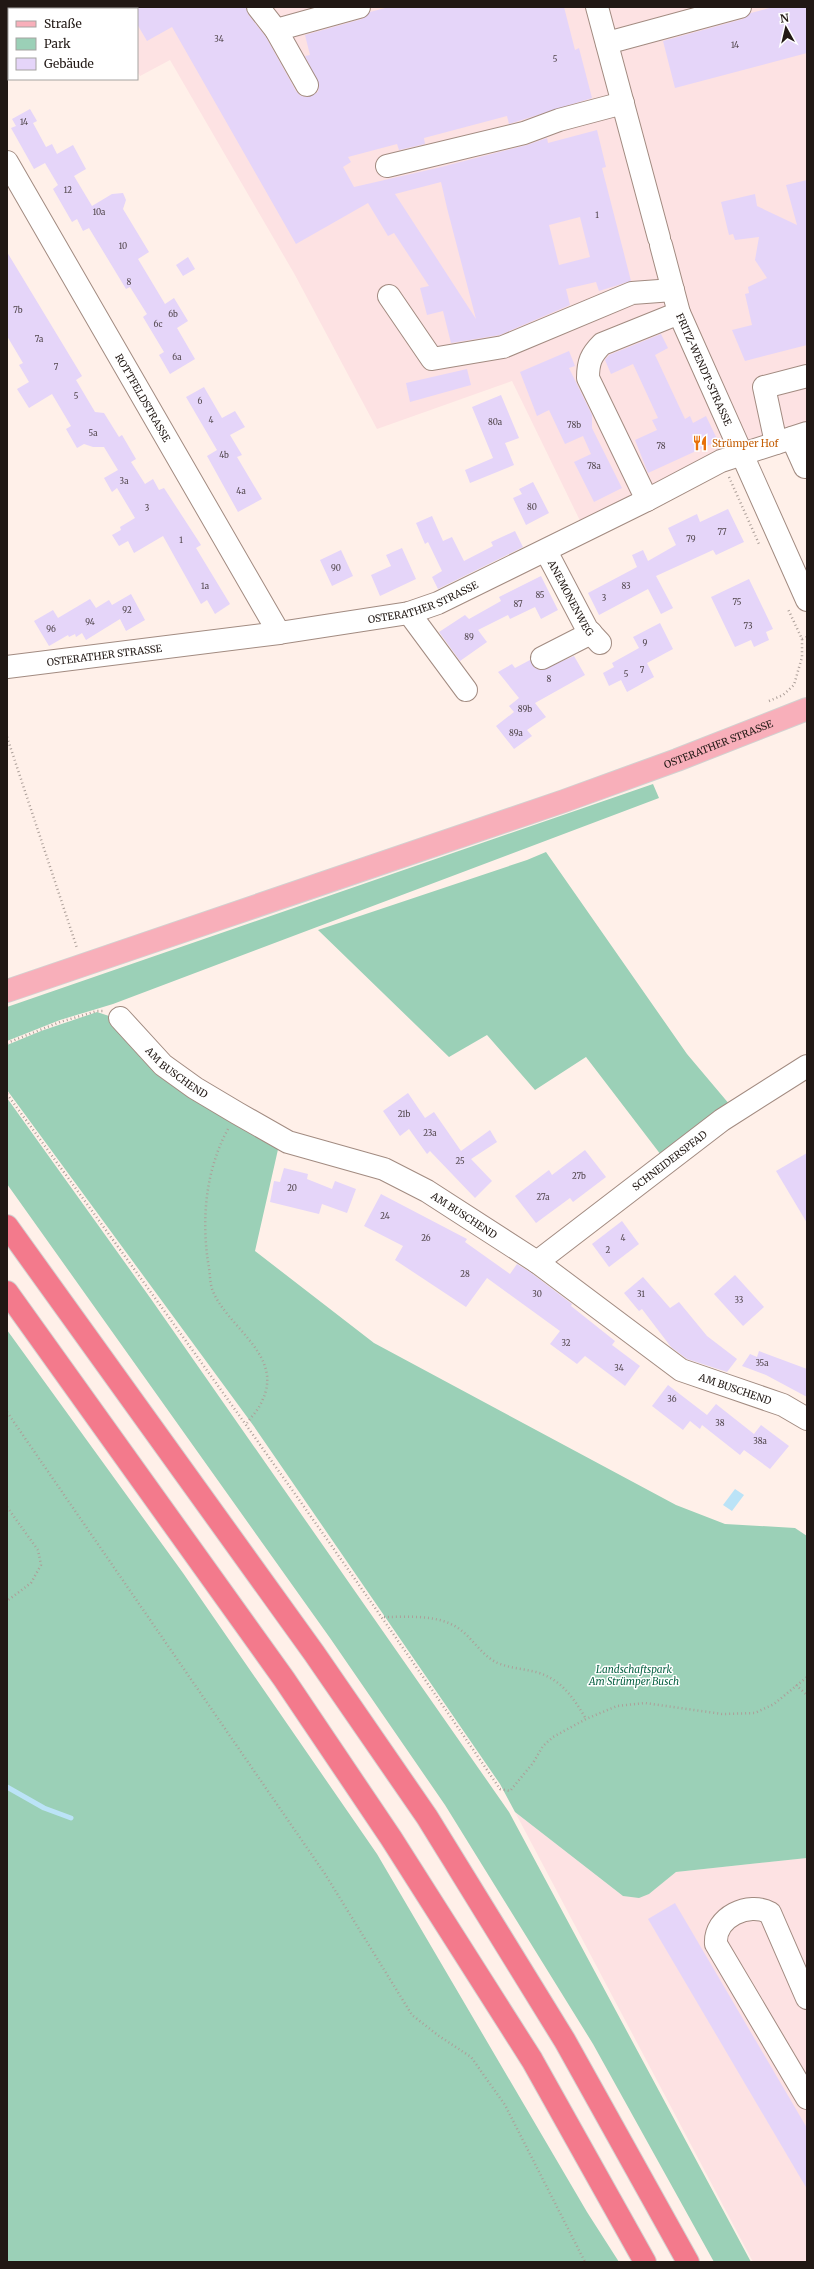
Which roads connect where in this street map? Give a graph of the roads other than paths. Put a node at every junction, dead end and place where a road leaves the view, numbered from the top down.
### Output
1 (258, 7) edge
2 (359, 7) edge
3 (597, 7) edge
4 (740, 7) edge
5 (276, 30) junction
6 (607, 43) junction
7 (307, 84) dead end
8 (623, 103) junction
9 (7, 162) edge
10 (387, 166) dead end
11 (673, 290) junction
12 (389, 296) dead end
13 (679, 313) junction
14 (807, 376) edge
15 (792, 438) edge
16 (741, 453) junction
17 (805, 467) dead end
18 (648, 500) junction
19 (546, 551) junction
20 (807, 600) edge
21 (409, 613) junction
22 (279, 633) junction
23 (542, 658) dead end
24 (7, 667) edge
25 (466, 690) dead end
26 (800, 712) edge
27 (7, 991) edge
28 (120, 1018) road end
29 (807, 1066) edge
30 (7, 1226) edge
31 (537, 1262) junction
32 (7, 1292) edge
33 (807, 1419) edge
34 (807, 1998) edge
35 (807, 2098) edge
36 (645, 2262) edge
37 (688, 2262) edge

1 - 5 street
2 - 5 street
3 - 6 street, FRITZ-WENDT-STRASSE
4 - 6 street
5 - 7 street
6 - 8 street, FRITZ-WENDT-STRASSE
8 - 10 street
8 - 11 street, FRITZ-WENDT-STRASSE
9 - 22 street, ROTTFELDSTRASSE
11 - 12 street
11 - 13 street, FRITZ-WENDT-STRASSE
13 - 16 street, FRITZ-WENDT-STRASSE
13 - 18 street
14 - 15 street
15 - 16 street, OSTERATHER STRASSE
15 - 17 street
16 - 18 street, OSTERATHER STRASSE
16 - 20 street, FRITZ-WENDT-STRASSE
18 - 19 street, OSTERATHER STRASSE
19 - 21 street, OSTERATHER STRASSE
19 - 23 street, ANEMONENWEG
21 - 22 street, OSTERATHER STRASSE
21 - 25 street
22 - 24 street, OSTERATHER STRASSE
26 - 27 main road, OSTERATHER STRASSE
28 - 31 street, AM BUSCHEND
29 - 31 street, SCHNEIDERSPFAD
30 - 37 highway
31 - 33 street, AM BUSCHEND
32 - 36 highway
34 - 35 street

